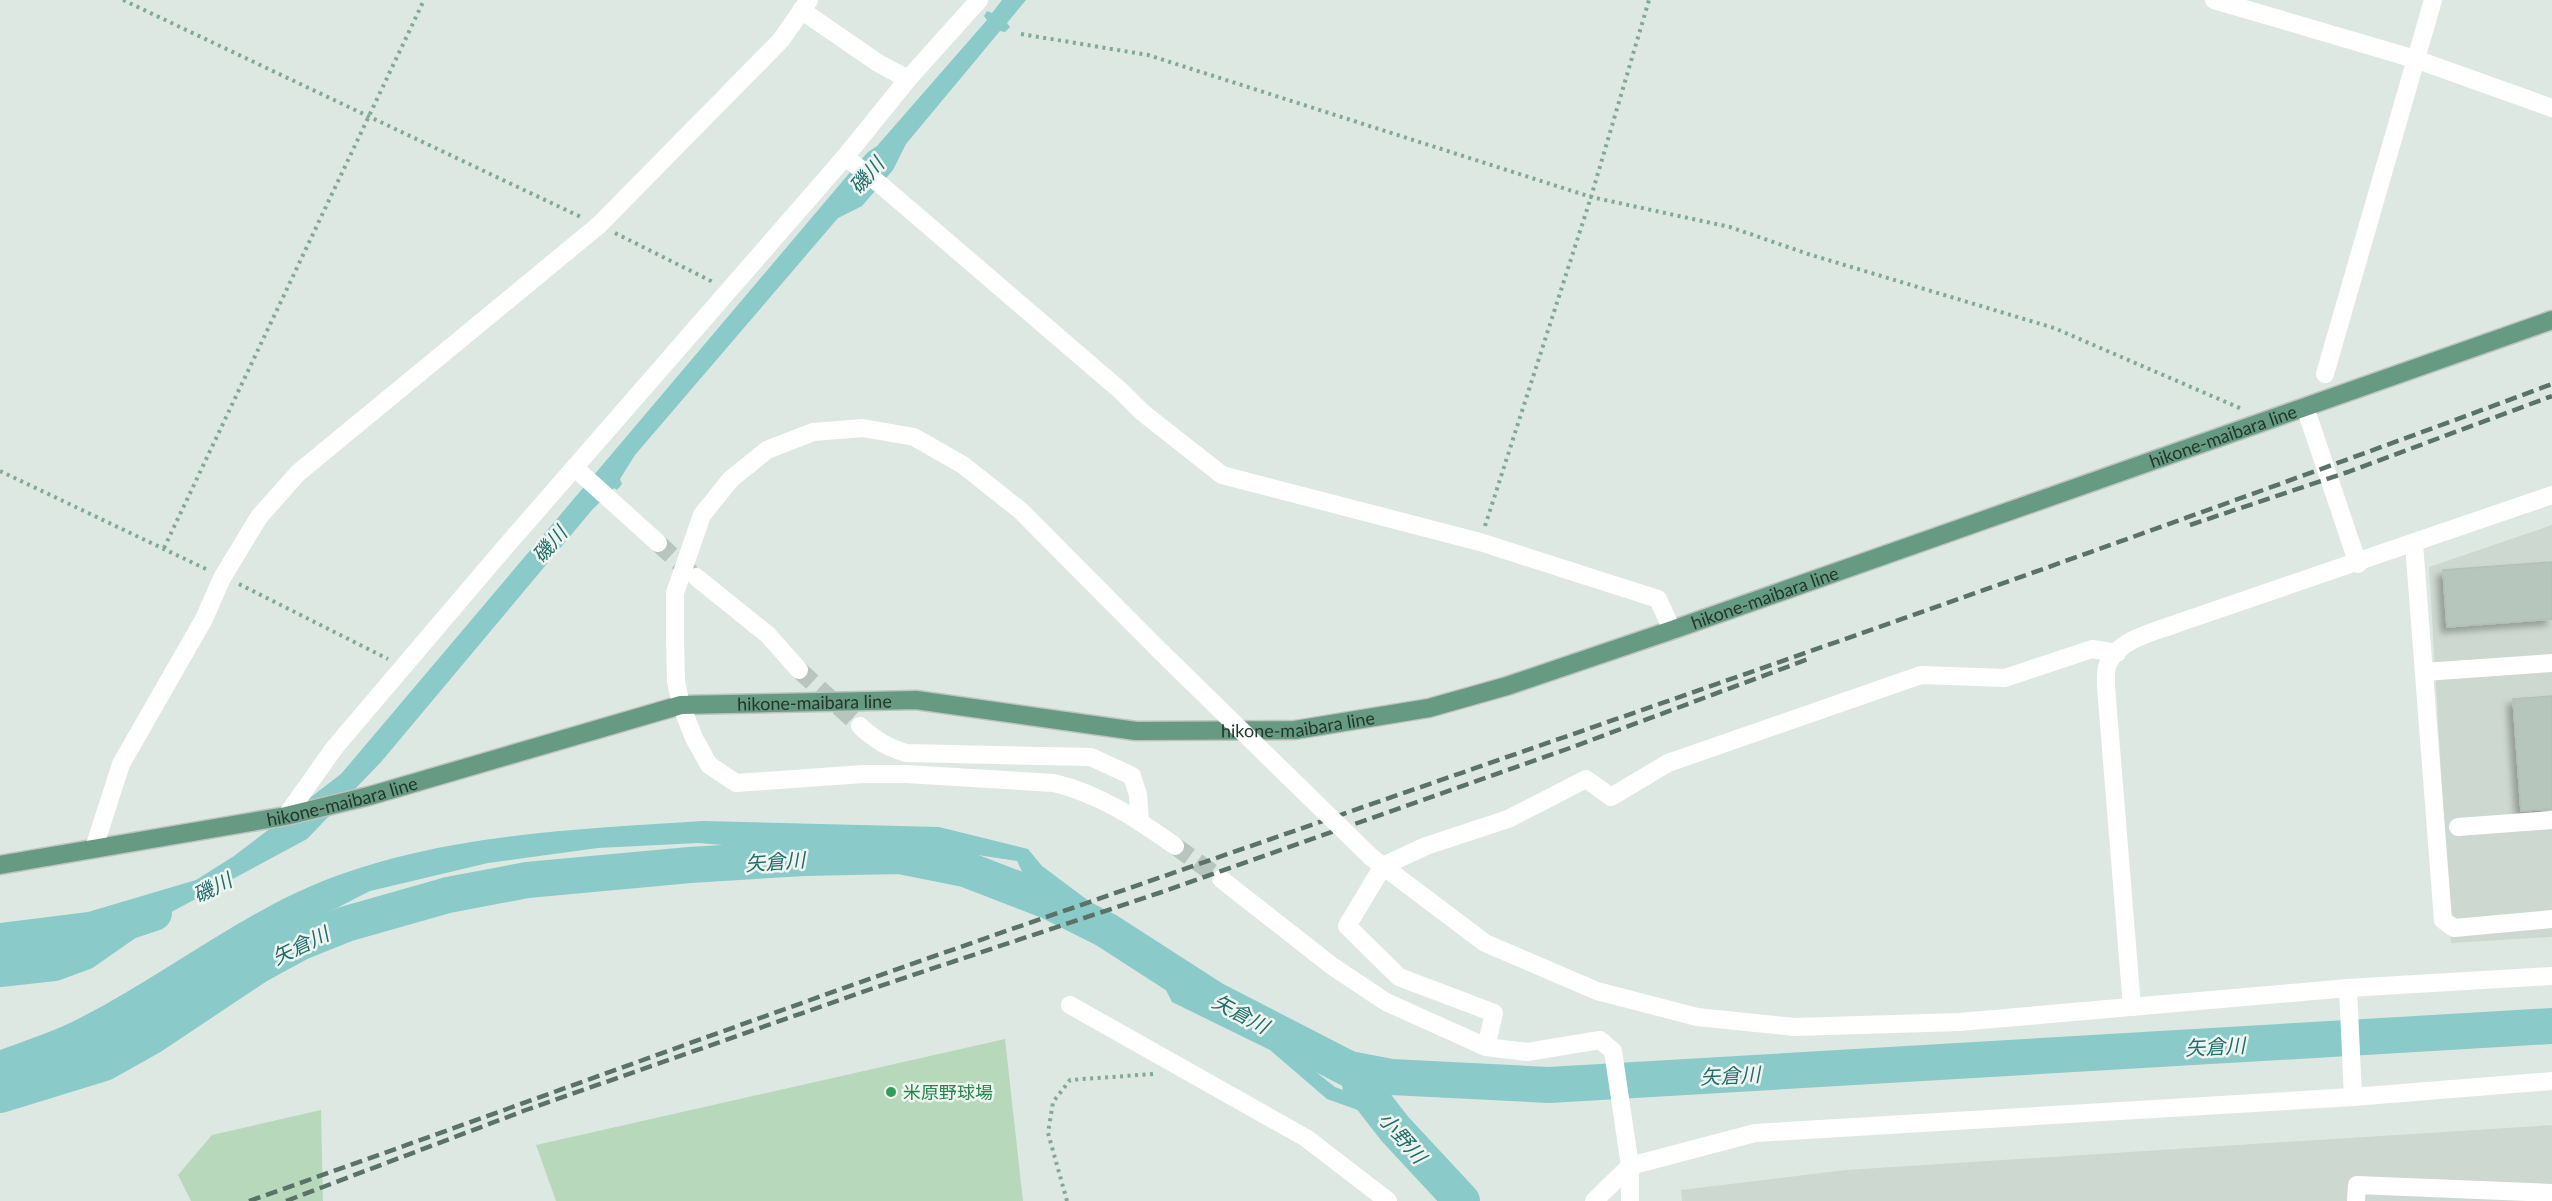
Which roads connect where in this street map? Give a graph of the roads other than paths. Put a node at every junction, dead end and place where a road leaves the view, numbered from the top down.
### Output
1 (979, 0) edge
2 (2214, 0) edge
3 (2433, 0) edge
4 (805, 5) edge
5 (2415, 59) junction
6 (908, 79) junction
7 (2552, 108) edge
8 (849, 160) junction
9 (2552, 320) edge
10 (2325, 374) dead end
11 (2305, 407) junction
12 (580, 472) junction
13 (2552, 495) edge
14 (658, 543) tunnel mouth
15 (2414, 544) junction
16 (2358, 564) junction
17 (696, 577) tunnel mouth
18 (1672, 630) junction
19 (2117, 653) junction
20 (2552, 663) edge
21 (799, 670) tunnel mouth
22 (2424, 672) junction
23 (681, 705) junction
24 (860, 726) tunnel mouth
25 (286, 816) junction
26 (2552, 820) edge
27 (1140, 822) junction
28 (2458, 827) dead end
29 (1175, 846) tunnel mouth
30 (94, 848) junction
31 (1377, 861) junction
32 (0, 866) edge
33 (1221, 879) tunnel mouth
34 (2552, 920) edge
35 (2552, 976) edge
36 (2348, 988) junction
37 (1070, 1005) dead end
38 (2132, 1007) junction
39 (1486, 1047) junction
40 (2552, 1081) edge
41 (2353, 1097) junction
42 (1630, 1166) junction
43 (2552, 1192) edge
44 (1388, 1201) edge
45 (1594, 1201) edge
46 (1630, 1201) edge
47 (2356, 1201) edge

1 - 6 street
2 - 5 street
3 - 5 street
4 - 6 street
4 - 30 street
5 - 7 street
5 - 10 street
6 - 8 street
8 - 12 street
8 - 18 street
9 - 11 main road, hikone-maibara line
11 - 16 street
11 - 18 main road, hikone-maibara line
12 - 14 street
12 - 25 street
13 - 15 street
15 - 16 street
15 - 22 street
16 - 19 street
17 - 21 street
18 - 23 main road, hikone-maibara line
19 - 31 street
19 - 38 street
20 - 22 street
22 - 34 street
23 - 25 main road, hikone-maibara line
23 - 27 street
23 - 31 street, bridge
24 - 27 street
25 - 30 main road, hikone-maibara line
26 - 28 street
27 - 29 street
30 - 32 main road, hikone-maibara line
31 - 38 street
31 - 39 street
33 - 39 street
35 - 36 street
36 - 38 street
36 - 41 street
37 - 44 street
39 - 42 street
40 - 41 street
41 - 42 street
42 - 45 street
42 - 46 street
43 - 47 street

